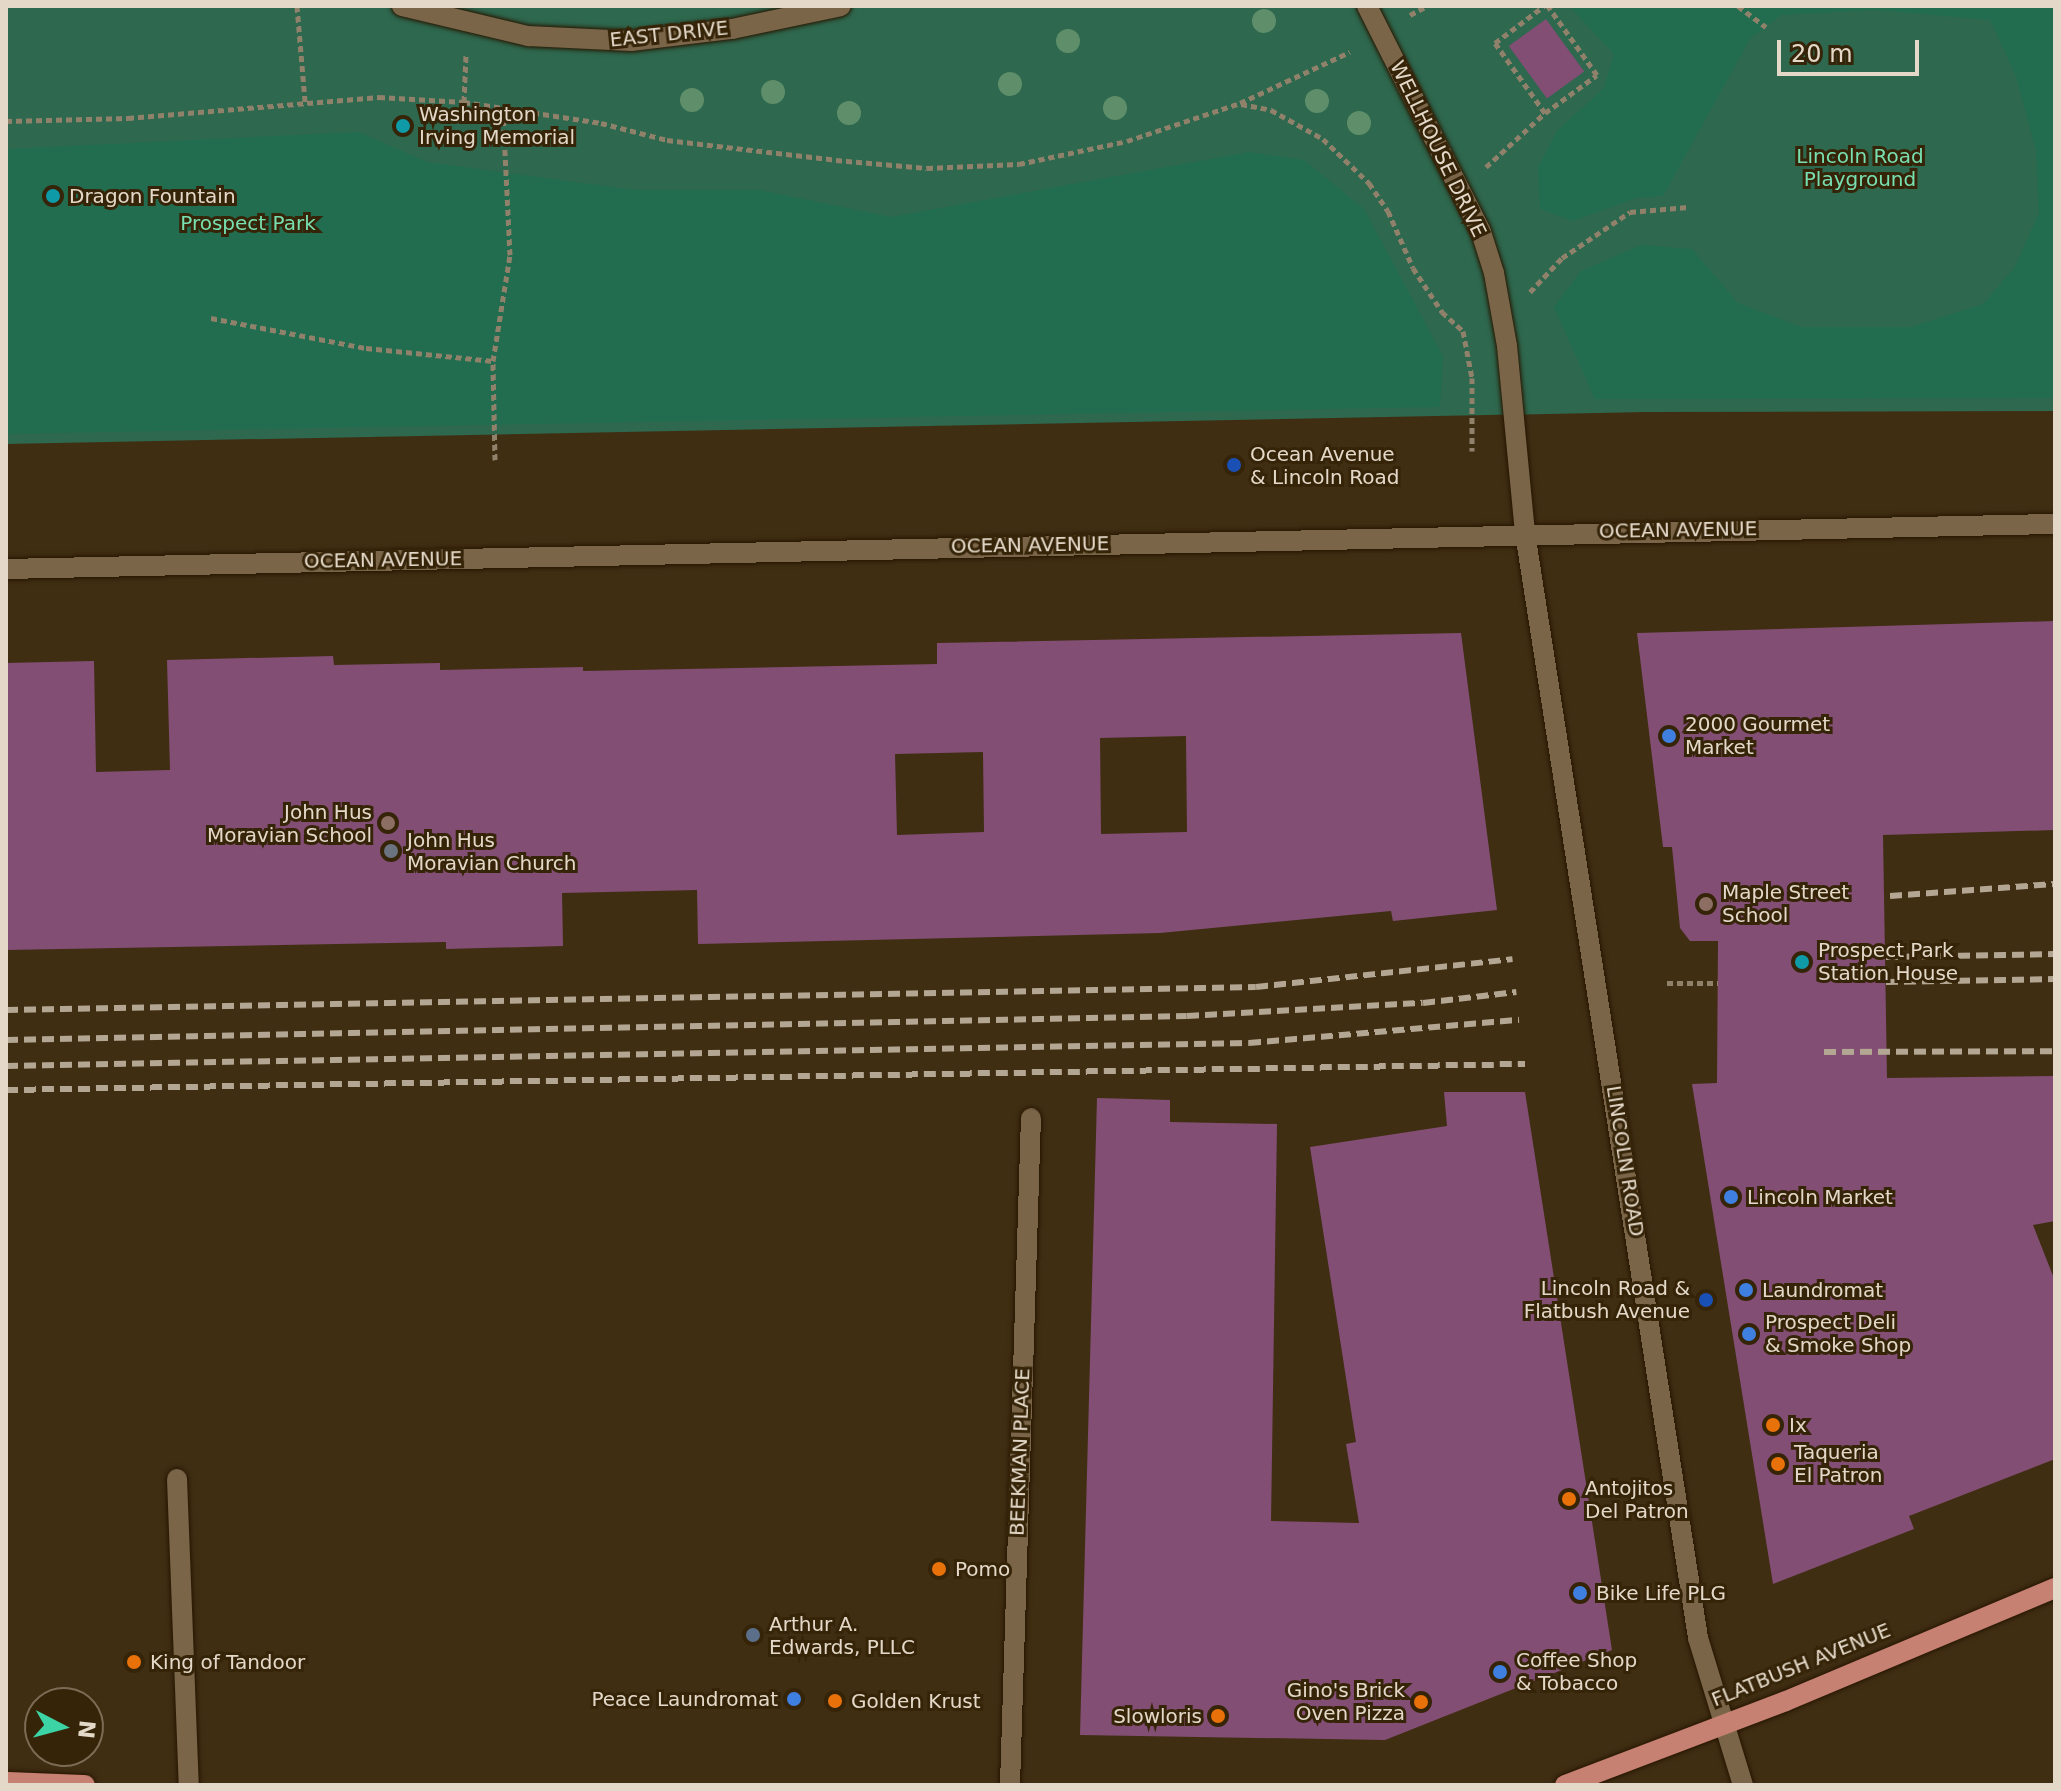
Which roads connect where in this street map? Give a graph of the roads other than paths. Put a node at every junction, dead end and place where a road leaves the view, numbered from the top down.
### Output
1 (402, 6) edge
2 (841, 6) edge
3 (1367, 6) edge
4 (2055, 524) edge
5 (1525, 533) junction
6 (6, 569) edge
7 (1031, 1118) dead end
8 (177, 1479) dead end
9 (2055, 1588) edge
10 (1724, 1721) junction
11 (15, 1783) edge
12 (85, 1785) edge
13 (189, 1785) edge
14 (1010, 1785) edge
15 (1565, 1785) edge
16 (1743, 1785) edge

1 - 2 street, EAST DRIVE
3 - 5 street, WELLHOUSE DRIVE
4 - 5 street, OCEAN AVENUE
5 - 6 street, OCEAN AVENUE
5 - 10 street, LINCOLN ROAD
7 - 14 street, BEEKMAN PLACE
8 - 13 street
9 - 10 main road, FLATBUSH AVENUE
10 - 15 main road, FLATBUSH AVENUE
10 - 16 street, LINCOLN ROAD
11 - 12 main road

